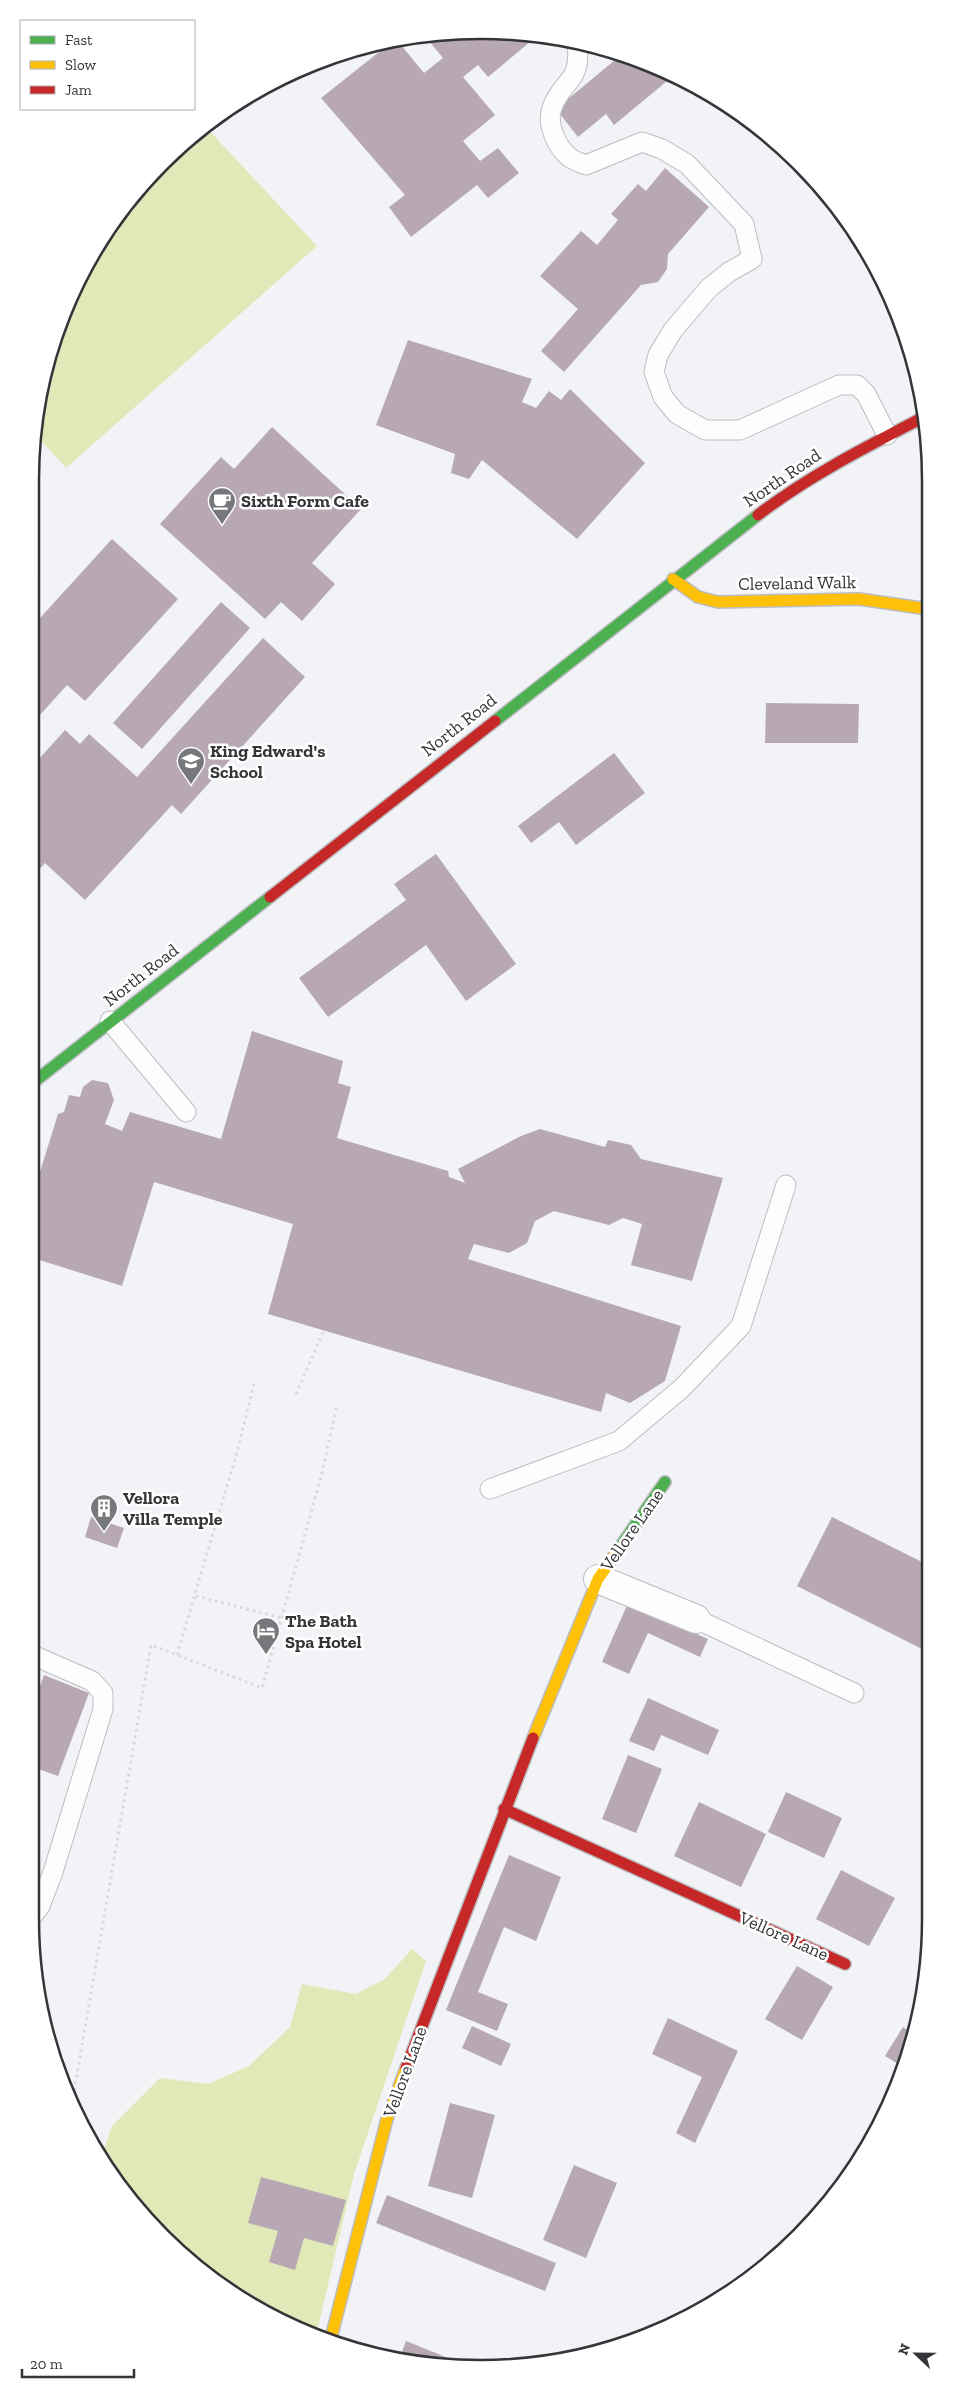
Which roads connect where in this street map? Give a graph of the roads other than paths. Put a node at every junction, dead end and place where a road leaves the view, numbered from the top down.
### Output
1 (577, 50) edge
2 (918, 420) edge
3 (887, 435) junction
4 (674, 579) junction
5 (922, 607) edge
6 (110, 1022) junction
7 (39, 1078) edge
8 (186, 1112) dead end
9 (786, 1185) dead end
10 (666, 1482) dead end
11 (490, 1488) dead end
12 (598, 1579) junction
13 (696, 1619) joint
14 (39, 1658) edge
15 (854, 1693) dead end
16 (504, 1808) junction
17 (39, 1907) edge
18 (845, 1964) dead end
19 (332, 2334) edge

1 - 3 lane
2 - 3 street, North Road
3 - 4 street, North Road
4 - 5 street, Cleveland Walk
4 - 6 street, North Road
6 - 7 street, North Road
6 - 8 lane
9 - 11 lane
10 - 12 street, Vellore Lane
12 - 13 street, Vellore Lane
12 - 16 street, Vellore Lane
13 - 15 lane
14 - 17 lane
16 - 18 street, Vellore Lane
16 - 19 street, Vellore Lane

